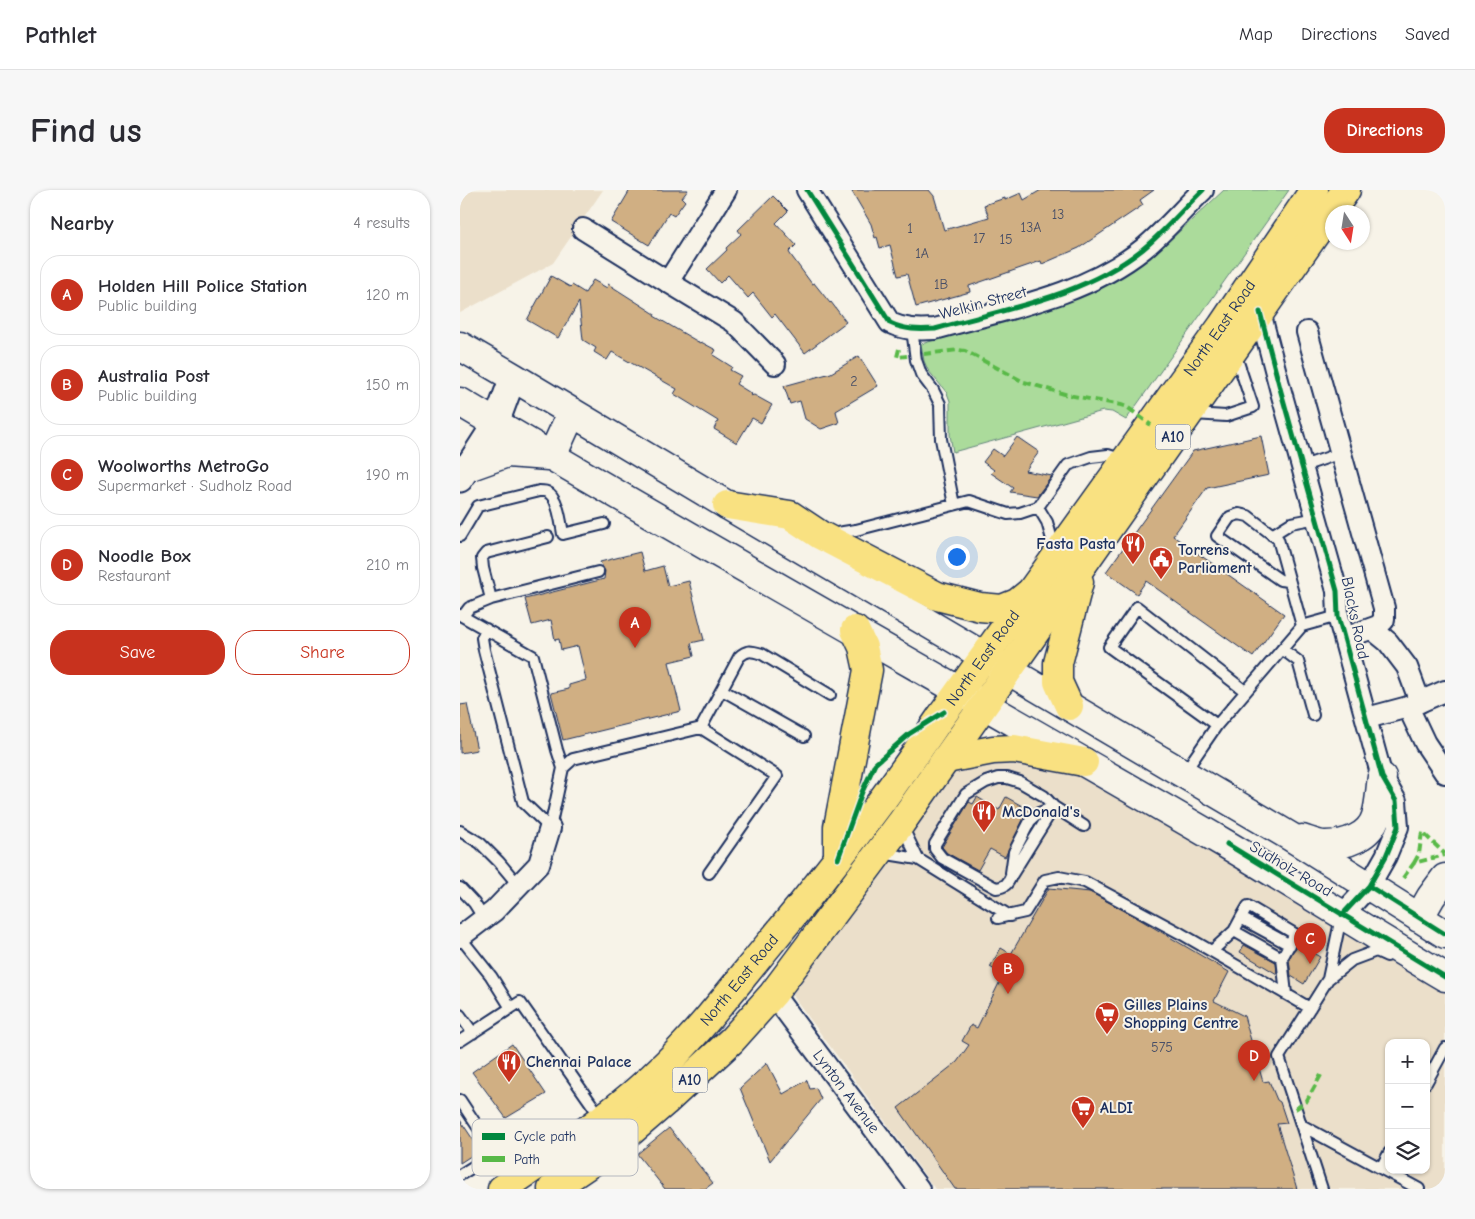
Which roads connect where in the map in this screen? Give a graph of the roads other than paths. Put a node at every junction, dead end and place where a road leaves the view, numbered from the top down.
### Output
1 (726, 190) edge
2 (807, 190) edge
3 (1203, 190) edge
4 (1314, 190) edge
5 (1346, 190) edge
6 (583, 229) dead end
7 (668, 282) junction
8 (1260, 312) junction
9 (912, 330) junction
10 (1307, 332) dead end
11 (1234, 350) junction
12 (468, 351) edge
13 (775, 364) dead end
14 (513, 376) junction
15 (572, 412) junction
16 (479, 413) edge
17 (1189, 414) junction
18 (1341, 453) junction
19 (552, 456) junction
20 (1126, 460) junction
21 (463, 464) edge
22 (1303, 466) junction
23 (727, 505) junction
24 (954, 505) junction
25 (1038, 507) junction
26 (1317, 518) junction
27 (604, 524) dead end
28 (820, 535) junction
29 (1272, 535) junction
30 (460, 536) edge
31 (548, 537) dead end
32 (1057, 556) junction
33 (1085, 561) junction
34 (598, 572) dead end
35 (1290, 581) junction
36 (1030, 593) junction
37 (491, 599) junction
38 (462, 615) edge
39 (1338, 616) junction
40 (1302, 626) junction
41 (486, 629) junction
42 (1372, 629) junction
43 (855, 630) junction
44 (1345, 638) junction
45 (1282, 649) junction
46 (984, 656) junction
47 (1008, 670) junction
48 (722, 690) junction
49 (960, 690) junction
50 (1246, 691) junction
51 (1445, 691) edge
52 (830, 695) dead end
53 (1414, 704) junction
54 (984, 705) junction
55 (1069, 706) junction
56 (1312, 715) dead end
57 (1367, 718) junction
58 (1217, 725) junction
59 (701, 728) junction
60 (804, 736) dead end
61 (946, 759) junction
62 (1084, 762) junction
63 (563, 768) junction
64 (1445, 773) edge
65 (1184, 774) junction
66 (1382, 776) junction
67 (1054, 807) junction
68 (901, 823) junction
69 (1084, 826) dead end
70 (550, 828) junction
71 (460, 831) edge
72 (1291, 837) junction
73 (878, 853) junction
74 (838, 859) junction
75 (918, 859) junction
76 (708, 873) dead end
77 (1445, 878) edge
78 (519, 886) junction
79 (1368, 886) junction
80 (460, 888) edge
81 (1342, 914) junction
82 (1010, 916) junction
83 (998, 918) dead end
84 (1419, 918) junction
85 (484, 919) junction
86 (1234, 931) junction
87 (1445, 934) edge
88 (460, 937) edge
89 (1212, 951) junction
90 (1282, 958) junction
91 (1441, 974) edge
92 (1328, 979) junction
93 (773, 994) junction
94 (1286, 994) junction
95 (511, 1008) junction
96 (1310, 1008) junction
97 (715, 1010) junction
98 (460, 1015) edge
99 (473, 1033) junction
100 (460, 1041) edge
101 (1445, 1048) edge
102 (1430, 1076) edge
103 (460, 1100) edge
104 (473, 1119) edge
105 (603, 1119) joint
106 (1300, 1125) junction
107 (638, 1126) edge
108 (1385, 1160) edge
109 (472, 1167) edge
110 (1381, 1168) junction
111 (460, 1175) edge
112 (521, 1176) edge
113 (571, 1176) edge
114 (509, 1184) edge
115 (552, 1189) edge
116 (919, 1189) edge
117 (1322, 1189) edge
118 (1419, 1189) edge

1 - 7 street
2 - 9 street, Welkin Street
3 - 9 street, Welkin Street
4 - 20 highway, North East Road / A10
5 - 8 highway, North East Road / A10
6 - 7 street
7 - 13 street
8 - 11 highway, North East Road / A10
8 - 22 street, Blacks Road
9 - 24 lane
10 - 18 street, Blacks Road
11 - 17 highway, North East Road / A10
11 - 17 lane
12 - 14 main road, Sudholz Road
14 - 15 main road, Sudholz Road
14 - 16 street
15 - 19 main road
15 - 23 main road, Sudholz Road
16 - 19 main road, Sudholz Road
16 - 21 street
17 - 33 highway, North East Road / A10
18 - 22 lane
18 - 42 street, Blacks Road
19 - 21 main road
19 - 43 main road, Sudholz Road
20 - 25 lane
20 - 32 highway, North East Road / A10
22 - 26 street, Blacks Road
23 - 28 highway
23 - 46 main road, Sudholz Road
24 - 25 lane
24 - 28 lane
25 - 32 lane
26 - 29 lane
26 - 39 street, Blacks Road
27 - 30 lane
28 - 36 highway
29 - 35 lane
29 - 35 lane
31 - 37 lane
32 - 36 highway, North East Road / A10
33 - 47 highway, North East Road / A10
33 - 55 highway
34 - 37 lane
35 - 40 lane
36 - 46 highway, North East Road / A10
37 - 38 lane
38 - 41 lane
39 - 40 lane
39 - 44 street, Blacks Road
40 - 45 lane
41 - 63 lane
41 - 70 lane
42 - 44 street, Blacks Road
42 - 53 street
43 - 49 main road, Sudholz Road
43 - 74 highway
44 - 57 street, Blacks Road
45 - 50 lane
45 - 56 lane
46 - 47 main road, Sudholz Road
46 - 49 highway, North East Road / A10
47 - 54 highway, North East Road / A10
47 - 55 main road, Sudholz Road
48 - 52 lane
48 - 59 lane
48 - 60 lane
49 - 54 main road, Sudholz Road
49 - 74 highway, North East Road / A10
50 - 58 lane
50 - 58 lane
51 - 53 street
53 - 57 street
53 - 64 street
54 - 61 highway, North East Road / A10
54 - 62 main road, Sudholz Road
55 - 65 main road, Sudholz Road
57 - 66 street, Blacks Road
58 - 65 lane
59 - 63 lane
59 - 76 lane
61 - 62 highway
61 - 68 highway, North East Road / A10
62 - 81 main road, Sudholz Road
63 - 70 lane
65 - 72 main road, Sudholz Road
66 - 72 main road
66 - 79 street, Blacks Road
67 - 67 lane
67 - 69 lane
68 - 73 highway, North East Road / A10
68 - 75 lane
70 - 78 street
71 - 78 lane
72 - 79 main road, Sudholz Road
73 - 75 lane
73 - 93 highway, North East Road / A10
74 - 97 highway, North East Road / A10
75 - 82 lane
77 - 84 main road
78 - 85 street
79 - 81 street, Blacks Road
79 - 84 main road, Sudholz Road
80 - 85 lane
81 - 91 main road, Sudholz Road
81 - 92 lane
82 - 83 lane
82 - 89 lane
84 - 87 main road, Sudholz Road
85 - 88 street
86 - 89 lane
86 - 90 lane
86 - 90 lane
88 - 95 lane
89 - 94 lane
90 - 94 lane
91 - 92 lane
92 - 96 lane
93 - 97 highway
93 - 107 highway, North East Road / A10
93 - 116 street, Lynton Avenue
94 - 96 lane
95 - 99 lane
95 - 105 lane
96 - 106 lane
97 - 105 highway, North East Road / A10
98 - 99 lane
99 - 100 lane
101 - 102 lane
103 - 104 lane
106 - 110 lane
106 - 117 lane
108 - 110 lane
109 - 111 lane
110 - 118 lane
112 - 114 highway, North East Road / A10
113 - 115 highway, North East Road / A10

